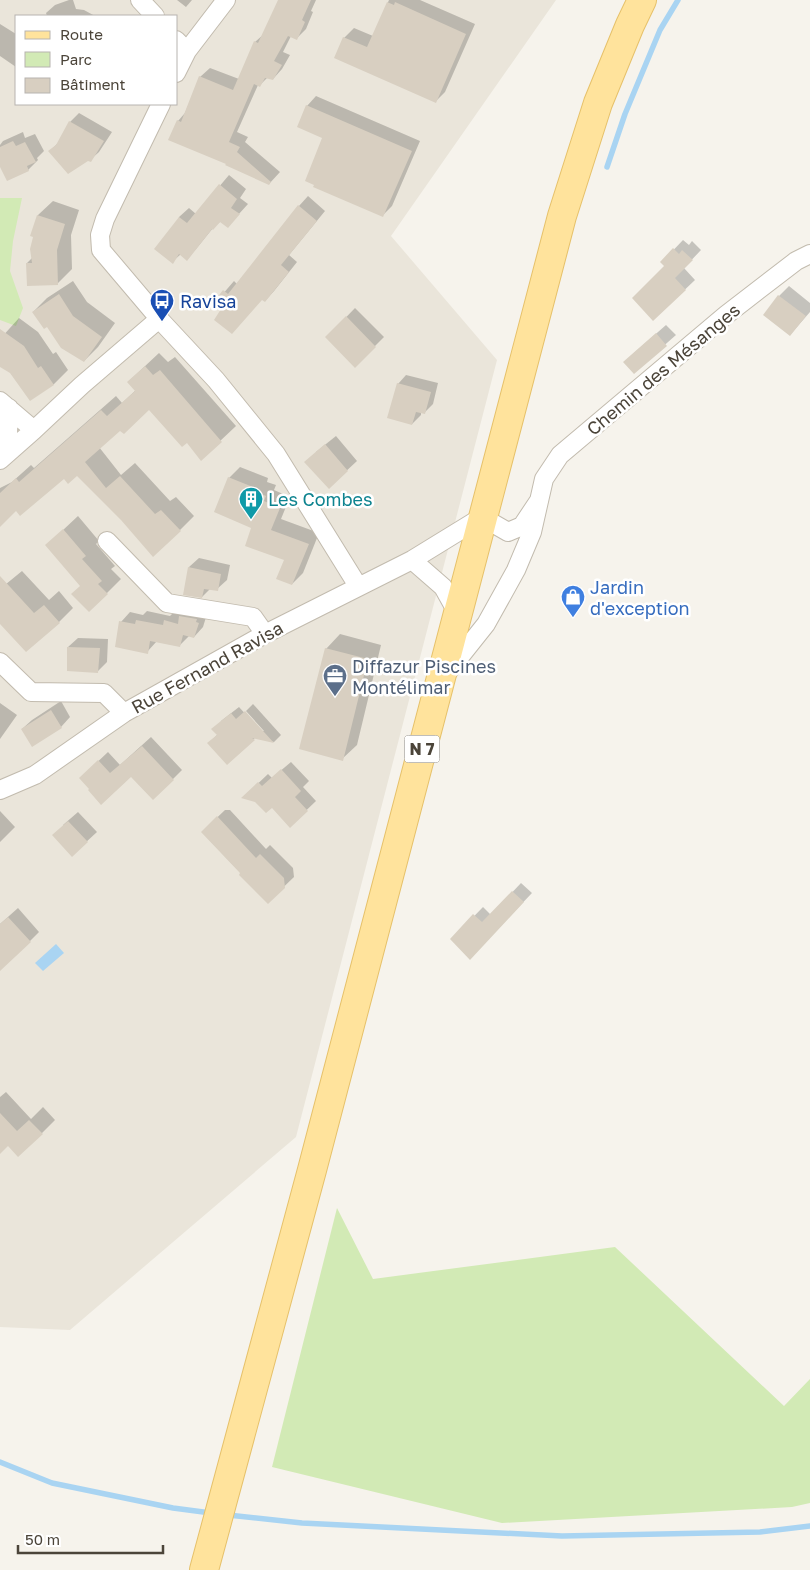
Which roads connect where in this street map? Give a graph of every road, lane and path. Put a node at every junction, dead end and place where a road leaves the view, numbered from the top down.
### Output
1 (140, 0) edge
2 (226, 0) edge
3 (642, 0) edge
4 (154, 15) edge
5 (182, 46) edge
6 (178, 64) edge
7 (161, 105) edge
8 (810, 254) edge
9 (159, 319) junction
10 (4, 404) edge
11 (34, 430) junction
12 (1, 459) edge
13 (538, 502) junction
14 (482, 517) junction
15 (106, 541) dead end
16 (412, 560) junction
17 (358, 586) junction
18 (458, 614) junction
19 (265, 634) junction
20 (0, 662) edge
21 (440, 681) junction
22 (124, 713) junction
23 (4, 787) edge
24 (204, 1570) edge

1 - 4 street
2 - 5 street
3 - 14 main road, N 7
5 - 6 street
7 - 9 street
8 - 13 street, Chemin des Mésanges
9 - 11 street
9 - 17 street
10 - 11 street
10 - 12 street
11 - 12 street
13 - 14 street, Chemin des Mésanges
13 - 21 street, Chemin des Mésanges
14 - 16 street, Rue Fernand Ravisa
14 - 18 main road, N 7
15 - 19 street
16 - 17 street, Rue Fernand Ravisa
16 - 18 street
17 - 19 street, Rue Fernand Ravisa
18 - 21 main road, N 7
19 - 22 street, Rue Fernand Ravisa
20 - 22 street
21 - 24 main road, N 7
22 - 23 street, Rue Fernand Ravisa

